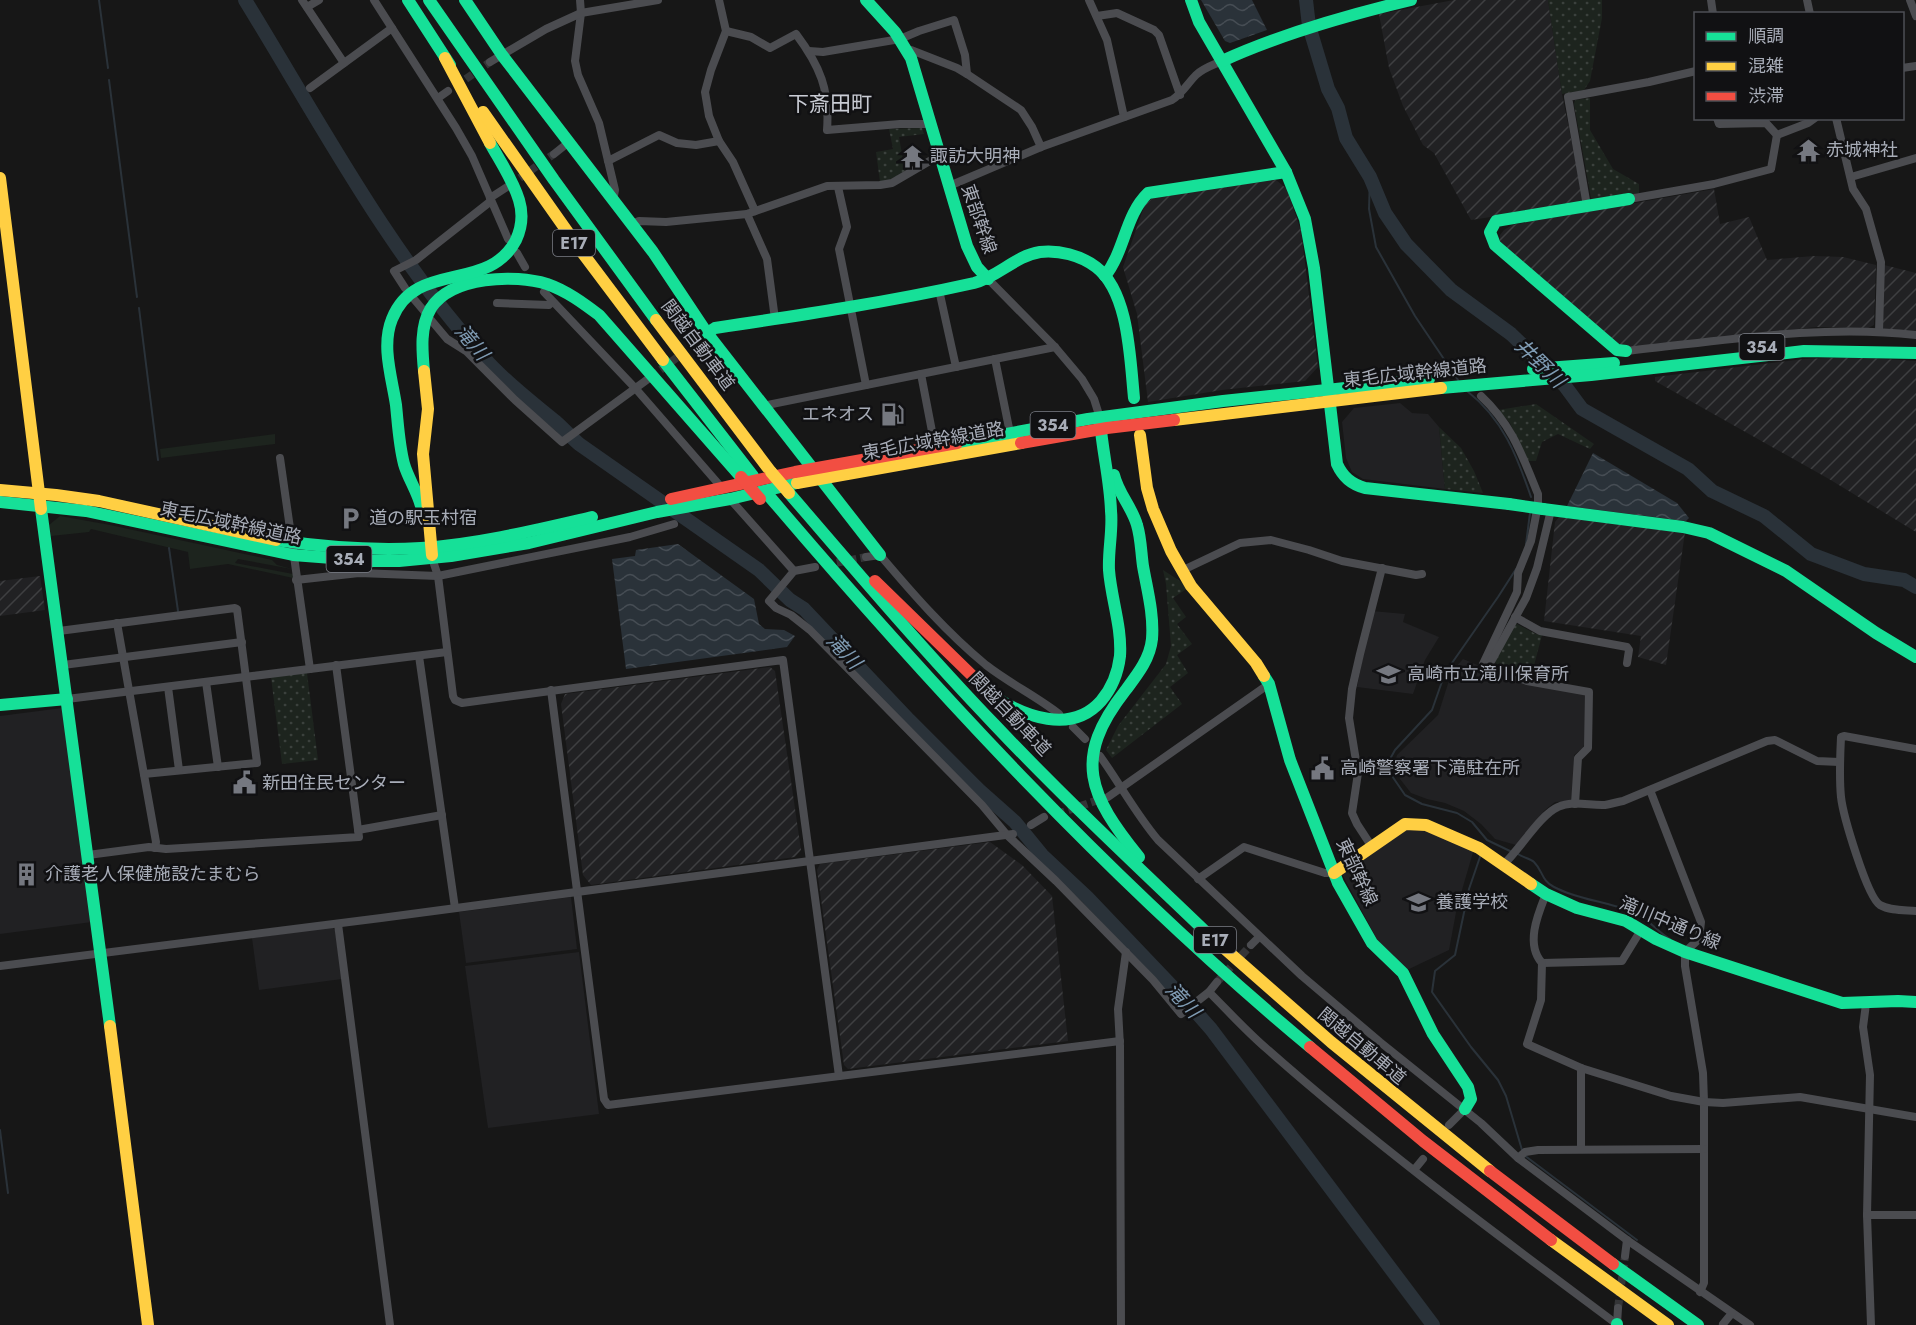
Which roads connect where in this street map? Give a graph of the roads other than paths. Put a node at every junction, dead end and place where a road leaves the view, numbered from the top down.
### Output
1 (319, 0) edge
2 (374, 0) edge
3 (408, 0) edge
4 (429, 0) edge
5 (465, 0) edge
6 (580, 0) edge
7 (658, 0) edge
8 (719, 0) edge
9 (866, 0) edge
10 (1089, 0) edge
11 (1191, 0) edge
12 (1412, 0) edge
13 (1910, 0) edge
14 (304, 3) edge
15 (580, 13) junction
16 (1097, 16) junction
17 (1916, 16) edge
18 (392, 28) junction
19 (726, 31) junction
20 (900, 39) junction
21 (809, 51) junction
22 (908, 51) junction
23 (502, 55) junction
24 (445, 58) junction
25 (1222, 61) junction
26 (490, 62) tunnel mouth
27 (344, 63) junction
28 (1694, 71) edge
29 (967, 74) junction
30 (310, 88) dead end
31 (448, 91) tunnel mouth
32 (1180, 95) junction
33 (438, 98) junction
34 (1124, 117) junction
35 (1718, 120) edge
36 (1811, 120) edge
37 (1837, 120) edge
38 (931, 124) junction
39 (1777, 135) junction
40 (719, 141) junction
41 (569, 142) junction
42 (1041, 147) junction
43 (554, 154) tunnel mouth
44 (940, 155) junction
45 (1916, 158) edge
46 (608, 161) junction
47 (1286, 172) junction
48 (1851, 177) junction
49 (0, 178) edge
50 (949, 186) junction
51 (507, 187) tunnel mouth
52 (838, 187) junction
53 (490, 199) junction
54 (1629, 199) joint
55 (613, 201) junction
56 (1587, 206) junction
57 (751, 213) junction
58 (632, 224) junction
59 (508, 239) dead end
60 (517, 253) dead end
61 (525, 267) dead end
62 (1105, 276) junction
63 (988, 279) junction
64 (939, 290) junction
65 (544, 292) dead end
66 (410, 293) junction
67 (552, 302) junction
68 (497, 303) dead end
69 (851, 308) junction
70 (428, 315) junction
71 (775, 319) junction
72 (1879, 332) junction
73 (707, 333) junction
74 (1916, 335) edge
75 (695, 344) tunnel mouth
76 (1916, 345) edge
77 (1055, 347) junction
78 (1626, 351) joint
79 (1916, 353) edge
80 (995, 359) junction
81 (956, 367) junction
82 (921, 374) junction
83 (648, 379) tunnel mouth
84 (1472, 379) junction
85 (866, 385) junction
86 (636, 389) junction
87 (1329, 395) junction
88 (1481, 396) dead end
89 (1134, 398) dead end
90 (762, 406) junction
91 (1102, 425) junction
92 (1010, 433) junction
93 (1140, 435) dead end
94 (935, 447) junction
95 (280, 458) dead end
96 (816, 475) junction
97 (747, 476) junction
98 (722, 488) junction
99 (0, 490) edge
100 (40, 499) junction
101 (730, 499) junction
102 (0, 502) edge
103 (1544, 508) junction
104 (1521, 510) dead end
105 (810, 519) junction
106 (674, 524) dead end
107 (291, 542) junction
108 (430, 550) junction
109 (293, 555) junction
110 (880, 555) junction
111 (866, 557) tunnel mouth
112 (815, 567) tunnel mouth
113 (1382, 568) junction
114 (794, 571) junction
115 (1181, 571) junction
116 (1422, 574) dead end
117 (438, 576) junction
118 (297, 580) junction
119 (1515, 617) junction
120 (117, 623) junction
121 (58, 631) junction
122 (242, 642) junction
123 (447, 652) junction
124 (419, 656) junction
125 (123, 657) junction
126 (1916, 657) edge
127 (1627, 663) dead end
128 (63, 665) junction
129 (336, 666) junction
130 (1488, 667) junction
131 (310, 669) junction
132 (246, 676) junction
133 (207, 682) junction
134 (1269, 684) junction
135 (168, 687) junction
136 (551, 690) junction
137 (130, 691) junction
138 (67, 699) junction
139 (0, 705) edge
140 (1059, 714) dead end
141 (1073, 727) dead end
142 (1085, 739) dead end
143 (1916, 749) edge
144 (1100, 756) dead end
145 (1839, 762) junction
146 (218, 767) junction
147 (179, 770) junction
148 (144, 774) junction
149 (1123, 788) junction
150 (1650, 790) junction
151 (1108, 797) tunnel mouth
152 (1575, 804) junction
153 (442, 815) junction
154 (1044, 818) dead end
155 (1031, 825) dead end
156 (358, 830) junction
157 (1010, 835) junction
158 (1372, 847) junction
159 (155, 848) junction
160 (88, 855) junction
161 (810, 861) junction
162 (1504, 864) junction
163 (1334, 873) junction
164 (1198, 879) junction
165 (578, 892) junction
166 (1546, 894) junction
167 (455, 908) junction
168 (1916, 911) edge
169 (1189, 917) junction
170 (338, 924) junction
171 (1641, 930) junction
172 (1259, 937) junction
173 (1251, 945) tunnel mouth
174 (1126, 952) junction
175 (1685, 952) junction
176 (101, 953) junction
177 (1542, 963) junction
178 (0, 966) edge
179 (1217, 981) tunnel mouth
180 (1209, 992) junction
181 (1916, 1002) edge
182 (1866, 1004) junction
183 (1119, 1041) junction
184 (1581, 1068) junction
185 (838, 1076) junction
186 (1704, 1102) junction
187 (1868, 1108) junction
188 (1465, 1109) junction
189 (1916, 1117) edge
190 (1449, 1125) dead end
191 (1581, 1149) junction
192 (1704, 1149) junction
193 (1522, 1155) junction
194 (1423, 1160) dead end
195 (1414, 1170) junction
196 (1867, 1215) junction
197 (1916, 1215) edge
198 (1627, 1240) junction
199 (1625, 1256) tunnel mouth
200 (1700, 1292) junction
201 (1618, 1308) tunnel mouth
202 (1732, 1313) junction
203 (1723, 1324) edge
204 (148, 1325) edge
205 (390, 1325) edge
206 (1120, 1325) edge
207 (1617, 1325) edge
208 (1668, 1325) edge
209 (1698, 1325) edge
210 (1750, 1325) edge
211 (1870, 1325) edge

1 - 14 street
2 - 18 street
3 - 24 main road, 関越自動車道 / E17
4 - 105 main road, 関越自動車道 / E17, bridge
5 - 23 main road
6 - 15 street
7 - 15 street
8 - 19 street
9 - 20 main road, 東部幹線
10 - 16 street
11 - 25 main road
12 - 25 main road
13 - 17 street
14 - 27 street
15 - 23 street
15 - 46 street
16 - 32 street
16 - 34 street
18 - 27 street
18 - 33 street
19 - 21 street
19 - 40 street
20 - 21 street
20 - 22 main road, 東部幹線
20 - 29 street
21 - 38 street
22 - 29 street
22 - 38 main road, 東部幹線
23 - 26 street
23 - 41 main road
24 - 66 main road
24 - 97 main road, 関越自動車道 / E17
25 - 32 street
25 - 47 main road
27 - 30 street
28 - 56 street
29 - 42 street
31 - 33 street
32 - 34 street
33 - 53 street
34 - 42 street
35 - 39 street
36 - 39 street
37 - 48 street
38 - 44 main road, 東部幹線
39 - 54 street
40 - 46 street
40 - 57 street
41 - 43 street
41 - 55 main road
42 - 50 street
44 - 50 main road, 東部幹線
44 - 52 street
45 - 48 street
46 - 55 street
47 - 62 main road
47 - 87 main road
48 - 72 street
49 - 100 main road
50 - 63 main road, 東部幹線
51 - 53 street
52 - 57 street
52 - 69 street
53 - 59 street
53 - 66 street
54 - 56 main road
55 - 58 main road
56 - 78 main road
57 - 58 street
57 - 71 street
58 - 73 main road
60 - 61 street
62 - 63 main road, 東部幹線
62 - 89 main road, 東部幹線
63 - 64 main road
63 - 77 street
64 - 69 main road
64 - 81 street
65 - 67 street
66 - 70 street
66 - 108 main road
67 - 68 street
67 - 86 street
69 - 71 main road
69 - 85 street
70 - 86 street
70 - 97 main road
70 - 108 main road
71 - 73 main road
72 - 74 street
72 - 78 street
73 - 75 street
73 - 90 main road
76 - 84 main road, 東毛広域幹線道路 / 354
77 - 80 street
77 - 91 street
79 - 84 main road, 東毛広域幹線道路 / 354
80 - 81 street
80 - 92 street
81 - 82 street
82 - 85 street
82 - 94 street
83 - 86 street
84 - 87 main road, 東毛広域幹線道路 / 354
85 - 90 street
86 - 98 street
87 - 91 main road, 東毛広域幹線道路 / 354
87 - 103 main road, bridge
88 - 103 street
90 - 96 main road
91 - 92 main road, 東毛広域幹線道路 / 354
91 - 96 main road, 東毛広域幹線道路 / 354
91 - 105 main road
91 - 169 main road
92 - 94 main road, 東毛広域幹線道路 / 354
93 - 115 main road, 東部幹線
94 - 96 main road, 東毛広域幹線道路 / 354
95 - 107 street
96 - 98 main road, 東毛広域幹線道路 / 354
96 - 101 main road, 東毛広域幹線道路 / 354
96 - 110 main road
97 - 208 main road, 関越自動車道 / E17
98 - 108 main road, 東毛広域幹線道路 / 354
99 - 100 main road, 東毛広域幹線道路 / 354
100 - 102 main road, 東毛広域幹線道路 / 354
100 - 107 main road, 東毛広域幹線道路 / 354
100 - 109 main road, 東毛広域幹線道路 / 354
100 - 121 main road
101 - 108 main road, 東毛広域幹線道路 / 354
101 - 114 street
103 - 104 street
103 - 119 street
103 - 126 main road
103 - 130 street
105 - 169 main road, 関越自動車道 / E17
106 - 117 street
107 - 108 main road, 東毛広域幹線道路 / 354
107 - 109 street
108 - 109 main road, 東毛広域幹線道路 / 354
108 - 117 street
109 - 118 street
110 - 111 street
110 - 140 street
112 - 114 street
113 - 115 street
113 - 116 street
113 - 158 street
114 - 157 street
115 - 134 main road, 東部幹線
117 - 118 street
117 - 123 street
118 - 131 street
119 - 127 street
119 - 130 street
120 - 121 street
120 - 122 street
120 - 125 street
121 - 128 main road
122 - 125 street
122 - 132 street
123 - 124 street
123 - 136 street
124 - 129 street
124 - 153 street
125 - 128 street
125 - 137 street
128 - 138 main road
129 - 131 street
129 - 156 street
130 - 152 street
131 - 132 street
132 - 133 street
132 - 146 street
133 - 135 street
133 - 146 street
134 - 149 street
134 - 163 main road, 東部幹線
135 - 137 street
135 - 147 street
136 - 161 street
136 - 165 street
137 - 138 street
137 - 148 street
138 - 139 main road
138 - 160 main road
141 - 142 street
143 - 145 street
144 - 149 street
145 - 150 street
145 - 168 street
146 - 147 street
147 - 148 street
148 - 159 street
149 - 151 street
149 - 164 street
150 - 152 street
150 - 175 street
152 - 162 street
153 - 156 street
153 - 167 street
154 - 155 street
156 - 159 street
157 - 161 street
157 - 174 street
158 - 162 main road, 滝川中通り線
158 - 163 main road, 滝川中通り線
159 - 160 street
160 - 176 main road
161 - 165 street
161 - 185 street
162 - 166 main road, 滝川中通り線
163 - 164 street
163 - 188 main road, 東部幹線
164 - 172 street
165 - 167 street
165 - 185 street
166 - 171 main road, 滝川中通り線
166 - 177 street
167 - 170 street
169 - 209 main road, 関越自動車道 / E17
170 - 176 street
170 - 205 street
171 - 175 main road, 滝川中通り線
171 - 177 street
172 - 173 street
172 - 188 street
174 - 180 street
174 - 183 street
175 - 182 main road, 滝川中通り線
175 - 186 street
176 - 178 street
176 - 204 main road
177 - 184 street
179 - 180 street
180 - 195 street
181 - 182 main road, 滝川中通り線
182 - 187 street
183 - 185 street
183 - 206 street
184 - 186 street
184 - 191 street
186 - 187 street
186 - 192 street
187 - 189 street
187 - 196 street
188 - 190 street
188 - 193 street
191 - 192 street
191 - 193 street
192 - 200 street
193 - 198 street
194 - 195 street
195 - 207 street
196 - 197 street
196 - 211 street
198 - 199 street
198 - 200 street
200 - 202 street
201 - 207 street
202 - 203 street
202 - 210 street

